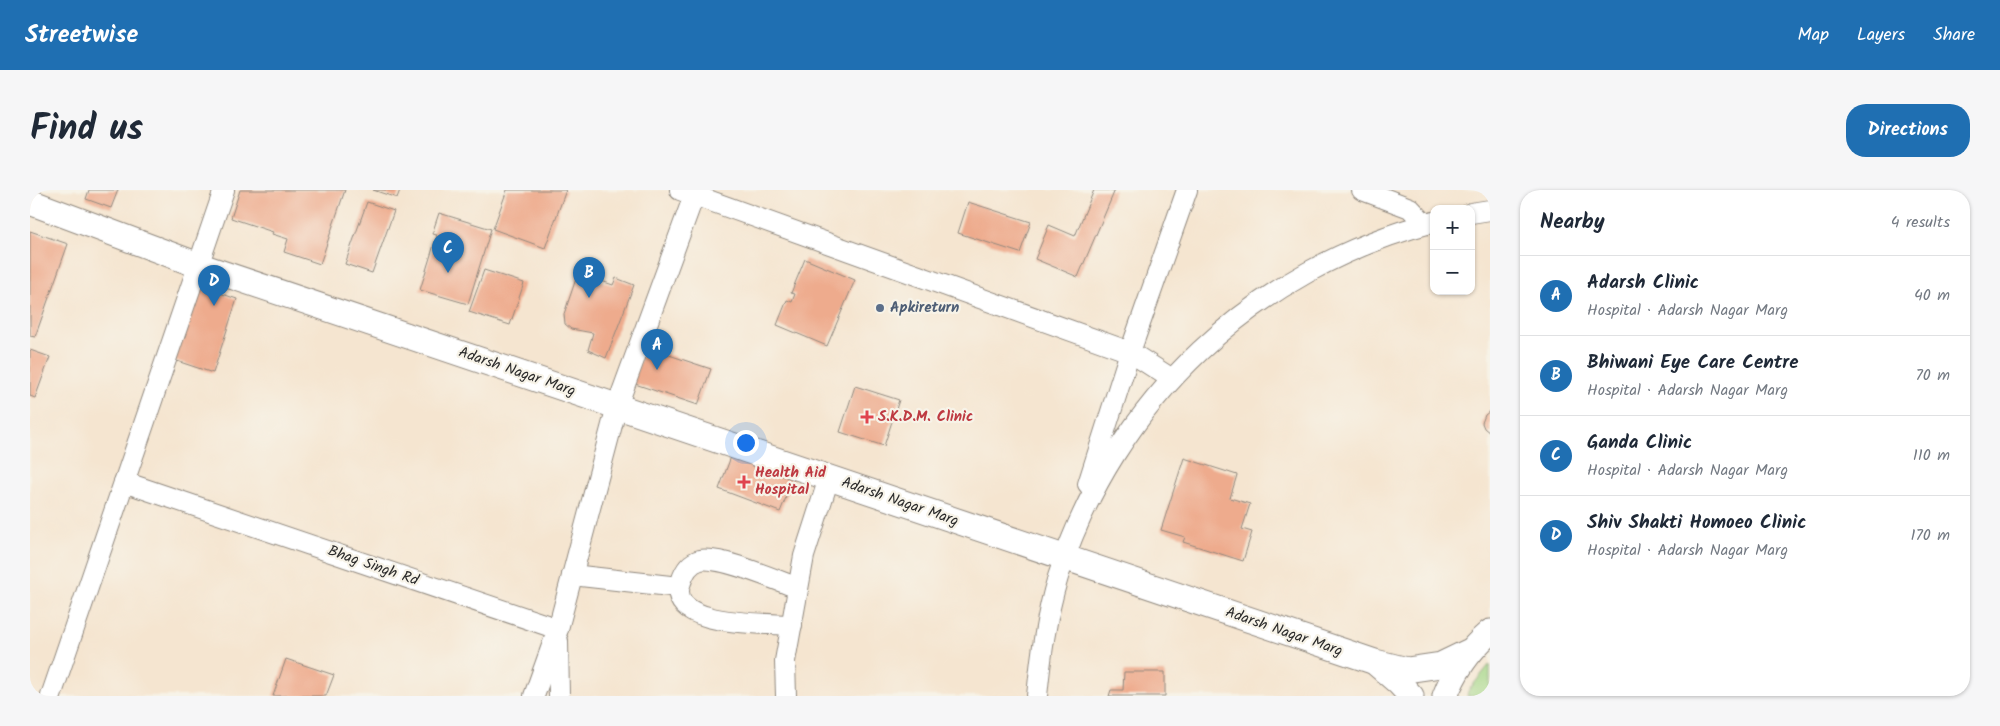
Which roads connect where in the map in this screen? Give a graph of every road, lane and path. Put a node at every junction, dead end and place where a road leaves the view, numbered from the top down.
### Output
1 (224, 190) edge
2 (1187, 190) edge
3 (1362, 190) edge
4 (690, 192) edge
5 (30, 202) edge
6 (1490, 210) edge
7 (1475, 212) edge
8 (1429, 223) edge
9 (198, 265) junction
10 (1130, 352) junction
11 (1172, 379) junction
12 (617, 406) junction
13 (829, 478) junction
14 (124, 482) junction
15 (1065, 558) junction
16 (572, 575) junction
17 (679, 587) junction
18 (798, 588) junction
19 (792, 625) junction
20 (558, 629) junction
21 (1490, 632) edge
22 (1468, 652) junction
23 (1375, 662) junction
24 (51, 696) edge
25 (534, 696) edge
26 (560, 696) edge
27 (786, 696) edge
28 (1036, 696) edge
29 (1411, 696) edge
30 (1445, 696) edge

1 - 9 street
2 - 10 street
3 - 8 street
4 - 10 street
4 - 12 street
5 - 9 street, Adarsh Nagar Marg
6 - 7 street
8 - 11 street
9 - 12 street, Adarsh Nagar Marg
9 - 14 street
10 - 11 street
10 - 15 street
11 - 15 street
12 - 13 street, Adarsh Nagar Marg
12 - 16 street
13 - 15 street, Adarsh Nagar Marg
13 - 18 street
14 - 20 street, Bhag Singh Rd
14 - 24 street
15 - 23 street, Adarsh Nagar Marg
15 - 28 street
16 - 17 street
16 - 20 street
17 - 18 street
17 - 19 street
18 - 19 street
19 - 27 street
20 - 25 street
20 - 26 street
21 - 22 street
22 - 23 street, Adarsh Nagar Marg
22 - 30 street
23 - 29 street

